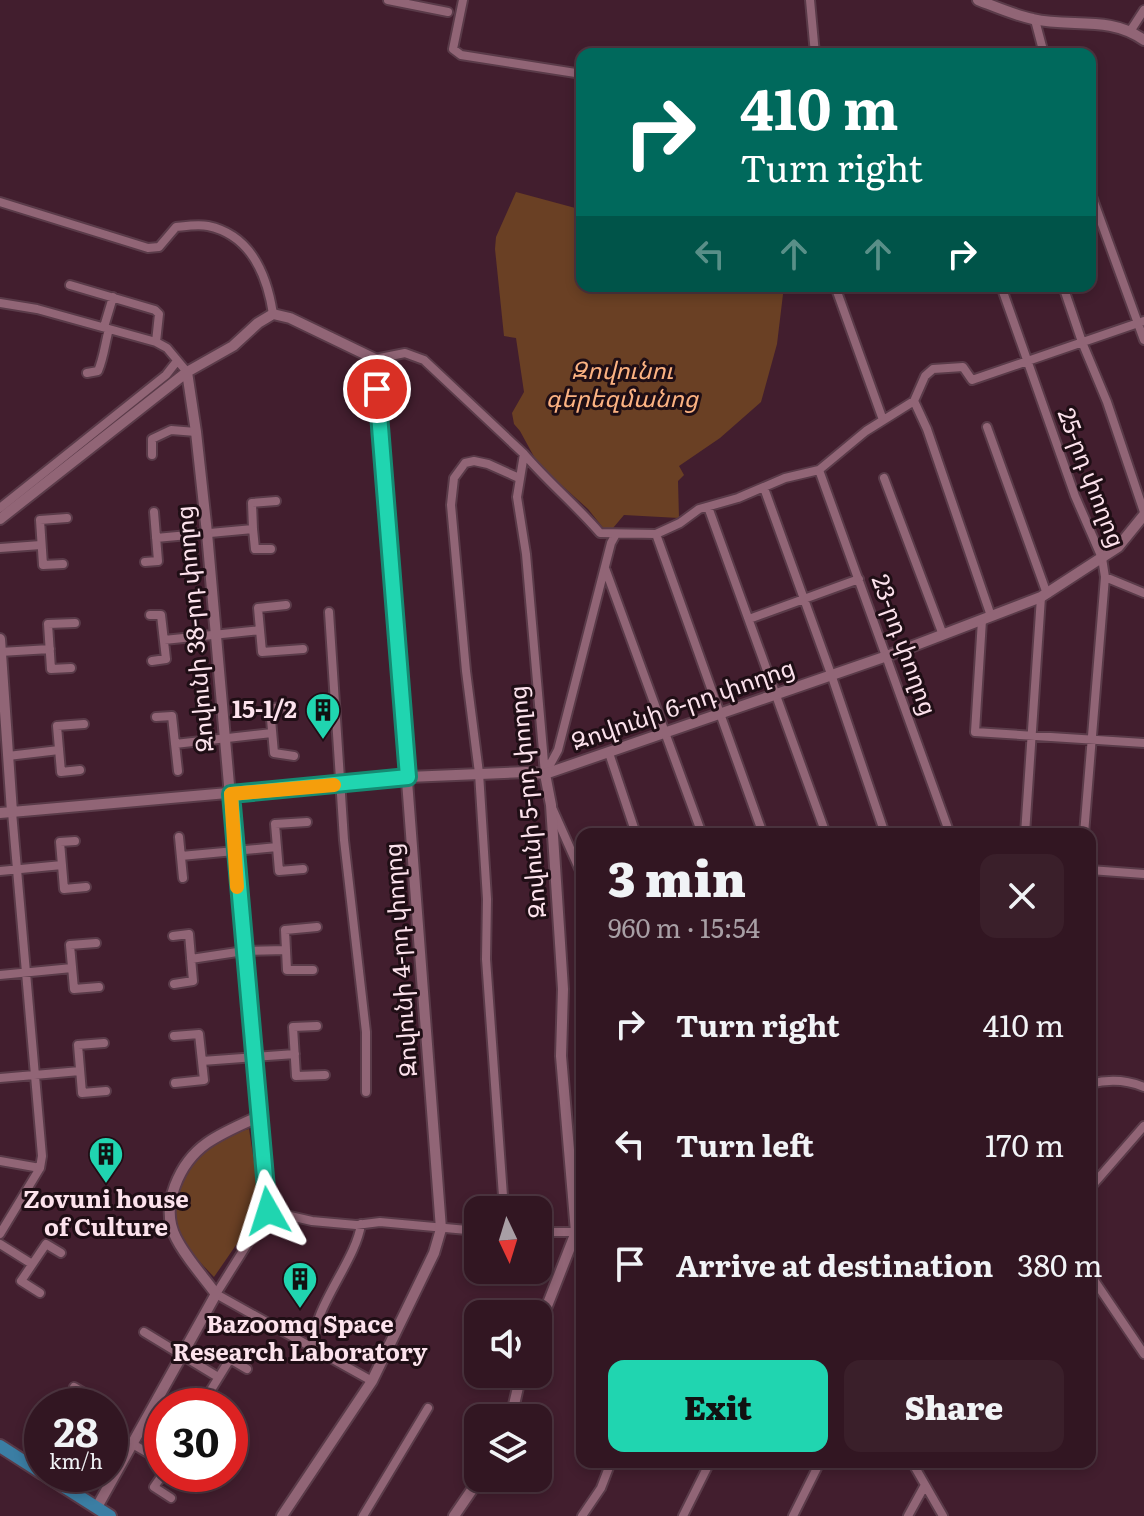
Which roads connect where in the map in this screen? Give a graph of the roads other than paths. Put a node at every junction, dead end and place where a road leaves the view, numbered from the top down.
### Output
1 (388, 0) edge
2 (463, 0) edge
3 (810, 0) edge
4 (978, 0) edge
5 (1144, 10) edge
6 (448, 12) dead end
7 (1035, 20) junction
8 (1131, 30) junction
9 (1144, 40) edge
10 (815, 48) edge
11 (1042, 48) edge
12 (576, 73) edge
13 (0, 202) edge
14 (1096, 215) edge
15 (70, 285) dead end
16 (837, 292) edge
17 (1003, 292) edge
18 (1065, 292) edge
19 (113, 297) junction
20 (0, 303) edge
21 (273, 314) junction
22 (1141, 322) edge
23 (106, 328) junction
24 (1144, 340) edge
25 (156, 342) junction
26 (1082, 342) junction
27 (375, 359) junction
28 (177, 361) junction
29 (1028, 361) junction
30 (187, 372) junction
31 (87, 373) dead end
32 (914, 401) junction
33 (883, 420) junction
34 (987, 427) dead end
35 (196, 432) junction
36 (524, 454) junction
37 (152, 455) dead end
38 (819, 470) junction
39 (519, 478) junction
40 (884, 478) dead end
41 (764, 488) junction
42 (276, 501) dead end
43 (708, 507) junction
44 (0, 508) edge
45 (154, 512) dead end
46 (1144, 514) edge
47 (67, 518) dead end
48 (0, 519) edge
49 (253, 529) junction
50 (207, 533) junction
51 (616, 534) junction
52 (656, 534) junction
53 (156, 538) junction
54 (41, 545) junction
55 (0, 548) edge
56 (271, 549) dead end
57 (1102, 558) junction
58 (145, 562) dead end
59 (63, 564) dead end
60 (605, 568) junction
61 (1105, 577) junction
62 (859, 579) junction
63 (1144, 593) edge
64 (1044, 596) junction
65 (805, 601) junction
66 (286, 605) dead end
67 (329, 612) dead end
68 (150, 615) dead end
69 (986, 618) junction
70 (749, 619) junction
71 (75, 623) dead end
72 (260, 630) junction
73 (943, 635) junction
74 (215, 636) junction
75 (0, 639) edge
76 (164, 640) junction
77 (50, 649) junction
78 (303, 649) dead end
79 (0, 652) edge
80 (887, 656) junction
81 (152, 661) dead end
82 (71, 668) dead end
83 (831, 674) junction
84 (777, 694) junction
85 (290, 707) dead end
86 (721, 714) junction
87 (156, 717) dead end
88 (84, 724) dead end
89 (272, 733) junction
90 (666, 733) junction
91 (225, 737) junction
92 (1030, 737) junction
93 (1090, 741) junction
94 (1144, 743) edge
95 (175, 744) junction
96 (59, 750) junction
97 (609, 753) junction
98 (8, 756) junction
99 (294, 756) dead end
100 (80, 770) dead end
101 (178, 771) dead end
102 (479, 773) junction
103 (545, 774) junction
104 (408, 777) junction
105 (340, 784) junction
106 (231, 794) junction
107 (551, 805) junction
108 (12, 812) junction
109 (0, 813) edge
110 (307, 822) dead end
111 (634, 828) edge
112 (700, 828) edge
113 (761, 828) edge
114 (824, 828) edge
115 (883, 828) edge
116 (948, 828) edge
117 (1025, 828) edge
118 (1084, 828) edge
119 (179, 837) dead end
120 (75, 841) dead end
121 (277, 847) junction
122 (234, 851) junction
123 (181, 856) junction
124 (576, 861) edge
125 (62, 865) junction
126 (303, 869) dead end
127 (17, 870) junction
128 (1096, 870) edge
129 (0, 871) edge
130 (1144, 874) edge
131 (183, 878) dead end
132 (86, 887) dead end
133 (317, 927) dead end
134 (173, 936) dead end
135 (96, 943) dead end
136 (286, 950) junction
137 (244, 951) junction
138 (191, 959) junction
139 (72, 968) junction
140 (313, 970) dead end
141 (27, 972) junction
142 (0, 975) edge
143 (174, 984) dead end
144 (99, 987) dead end
145 (317, 1026) dead end
146 (174, 1036) dead end
147 (104, 1043) dead end
148 (295, 1054) junction
149 (252, 1057) junction
150 (202, 1061) junction
151 (80, 1071) junction
152 (37, 1075) junction
153 (325, 1075) dead end
154 (0, 1078) edge
155 (175, 1083) dead end
156 (1096, 1084) edge
157 (1144, 1087) edge
158 (106, 1091) dead end
159 (366, 1092) dead end
160 (258, 1117) junction
161 (1144, 1126) edge
162 (0, 1161) edge
163 (40, 1168) junction
164 (1096, 1181) edge
165 (503, 1196) edge
166 (576, 1203) edge
167 (268, 1211) junction
168 (361, 1224) junction
169 (441, 1229) junction
170 (464, 1230) edge
171 (552, 1232) edge
172 (576, 1232) edge
173 (0, 1234) edge
174 (576, 1239) edge
175 (0, 1244) edge
176 (61, 1253) dead end
177 (32, 1264) junction
178 (1096, 1283) edge
179 (40, 1293) dead end
180 (216, 1294) junction
181 (550, 1300) edge
182 (144, 1332) dead end
183 (314, 1349) junction
184 (1144, 1354) edge
185 (182, 1355) junction
186 (247, 1369) dead end
187 (218, 1377) junction
188 (372, 1381) junction
189 (212, 1388) edge
190 (428, 1408) dead end
191 (128, 1441) edge
192 (132, 1443) junction
193 (0, 1446) edge
194 (144, 1450) edge
195 (24, 1461) edge
196 (609, 1468) edge
197 (707, 1468) edge
198 (817, 1468) edge
199 (915, 1468) edge
200 (925, 1485) junction
201 (73, 1492) edge
202 (162, 1492) edge
203 (470, 1492) edge
204 (171, 1498) dead end
205 (97, 1507) junction
206 (110, 1516) edge
207 (282, 1516) edge
208 (363, 1516) edge
209 (454, 1516) edge
210 (582, 1516) edge
211 (683, 1516) edge
212 (793, 1516) edge
213 (908, 1516) edge
214 (943, 1516) edge

1 - 6 street
2 - 12 street
3 - 10 street
4 - 7 street
5 - 8 street
7 - 8 street
7 - 11 street
8 - 9 street
13 - 21 street
14 - 22 street
15 - 19 street
16 - 33 street
17 - 29 street, 25-րդ փողոց
18 - 26 street
19 - 23 street
19 - 25 street
20 - 23 street
21 - 27 street
21 - 30 street
22 - 24 street
22 - 26 street
23 - 25 street
23 - 31 street
25 - 28 street
26 - 29 street
26 - 46 street
27 - 36 street
27 - 104 street, Զովունի 4-րդ փողոց
28 - 30 street
28 - 44 street
29 - 32 street
29 - 57 street, 25-րդ փողոց
30 - 35 street, Զովունի 38-րդ փողոց
30 - 48 street
32 - 33 street
32 - 69 street
33 - 38 street
34 - 64 street
35 - 37 street
35 - 50 street, Զովունի 38-րդ փողոց
36 - 39 street, Զովունի 5-րդ փողոց
36 - 51 street
38 - 41 street
38 - 62 street, 23-րդ փողոց
39 - 102 street
39 - 103 street, Զովունի 5-րդ փողոց
40 - 73 street
41 - 43 street
41 - 65 street
42 - 49 street
43 - 52 street
43 - 70 street
45 - 53 street
46 - 57 street, Զովունի 6-րդ փողոց
47 - 54 street
49 - 50 street
49 - 56 street
50 - 53 street
50 - 74 street, Զովունի 38-րդ փողոց
51 - 52 street
51 - 60 street
52 - 86 street
53 - 58 street
54 - 55 street
54 - 59 street
57 - 61 street, 25-րդ փողոց
57 - 64 street, Զովունի 6-րդ փողոց
60 - 90 street
60 - 103 street
61 - 63 street
61 - 93 street, 25-րդ փողոց
62 - 65 street
62 - 80 street, 23-րդ փողոց
64 - 69 street, Զովունի 6-րդ փողոց
64 - 92 street
65 - 70 street
65 - 83 street
66 - 72 street
67 - 105 street
68 - 76 street
69 - 73 street, Զովունի 6-րդ փողոց
69 - 92 street
70 - 84 street
71 - 77 street
72 - 74 street
72 - 78 street
73 - 80 street, Զովունի 6-րդ փողոց
74 - 76 street
74 - 91 street, Զովունի 38-րդ փողոց
75 - 79 street
76 - 81 street
77 - 79 street
77 - 82 street
79 - 98 street
80 - 83 street, Զովունի 6-րդ փողոց
80 - 116 street, 23-րդ փողոց
83 - 84 street, Զովունի 6-րդ փողոց
83 - 115 street
84 - 86 street, Զովունի 6-րդ փողոց
84 - 114 street
85 - 89 street
86 - 90 street, Զովունի 6-րդ փողոց
86 - 113 street
87 - 95 street
88 - 96 street
89 - 91 street
89 - 99 street
90 - 97 street, Զովունի 6-րդ փողոց
90 - 112 street
91 - 95 street
91 - 106 street, Զովունի 38-րդ փողոց
92 - 93 street
92 - 117 street
93 - 94 street
93 - 118 street, 25-րդ փողոց
95 - 101 street
96 - 98 street
96 - 100 street
97 - 103 street, Զովունի 6-րդ փողոց
97 - 111 street
98 - 108 street
102 - 103 street, Զովունի 6-րդ փողոց
102 - 104 street, Զովունի 6-րդ փողոց
102 - 165 street
103 - 107 street, Զովունի 5-րդ փողոց
104 - 105 street, Զովունի 6-րդ փողոց
104 - 169 street, Զովունի 4-րդ փողոց
105 - 106 street, Զովունի 6-րդ փողոց
105 - 159 street
106 - 108 street, Զովունի 6-րդ փողոց
106 - 122 street, Զովունի 38-րդ փողոց
107 - 124 street
107 - 166 street, Զովունի 5-րդ փողոց
108 - 109 street, Զովունի 6-րդ փողոց
108 - 127 street
110 - 121 street
119 - 123 street
120 - 125 street
121 - 122 street
121 - 126 street
122 - 123 street
122 - 137 street, Զովունի 38-րդ փողոց
123 - 131 street
125 - 127 street
125 - 132 street
127 - 129 street
127 - 141 street
128 - 130 street
133 - 136 street
134 - 138 street
135 - 139 street
136 - 137 street
136 - 140 street
137 - 138 street
137 - 149 street, Զովունի 38-րդ փողոց
138 - 143 street
139 - 141 street
139 - 144 street
141 - 142 street
141 - 152 street
145 - 148 street
146 - 150 street
147 - 151 street
148 - 149 street
148 - 153 street
149 - 150 street
149 - 160 street, Զովունի 38-րդ փողոց
150 - 155 street
151 - 152 street
151 - 158 street
152 - 154 street
152 - 163 street
156 - 157 street
160 - 167 street, Զովունի 38-րդ փողոց
160 - 180 street
161 - 164 street
162 - 163 street
163 - 173 street
167 - 168 street
167 - 180 street
168 - 169 street
168 - 183 street
169 - 170 street
169 - 188 street, Զովունի 4-րդ փողոց
171 - 172 street
174 - 181 street, Զովունի 5-րդ փողոց
175 - 177 street
176 - 177 street
177 - 179 street
178 - 184 street
180 - 183 street
180 - 185 street
182 - 185 street
183 - 188 street
185 - 187 street
185 - 192 street
186 - 187 street
187 - 189 street
188 - 207 street, Զովունի 4-րդ փողոց
190 - 208 street
191 - 192 street
192 - 194 street
192 - 205 street
193 - 195 main road
196 - 210 street
197 - 211 street
198 - 212 street
199 - 200 street
200 - 213 street
200 - 214 street
201 - 205 main road
202 - 204 street
203 - 209 street
205 - 206 main road

